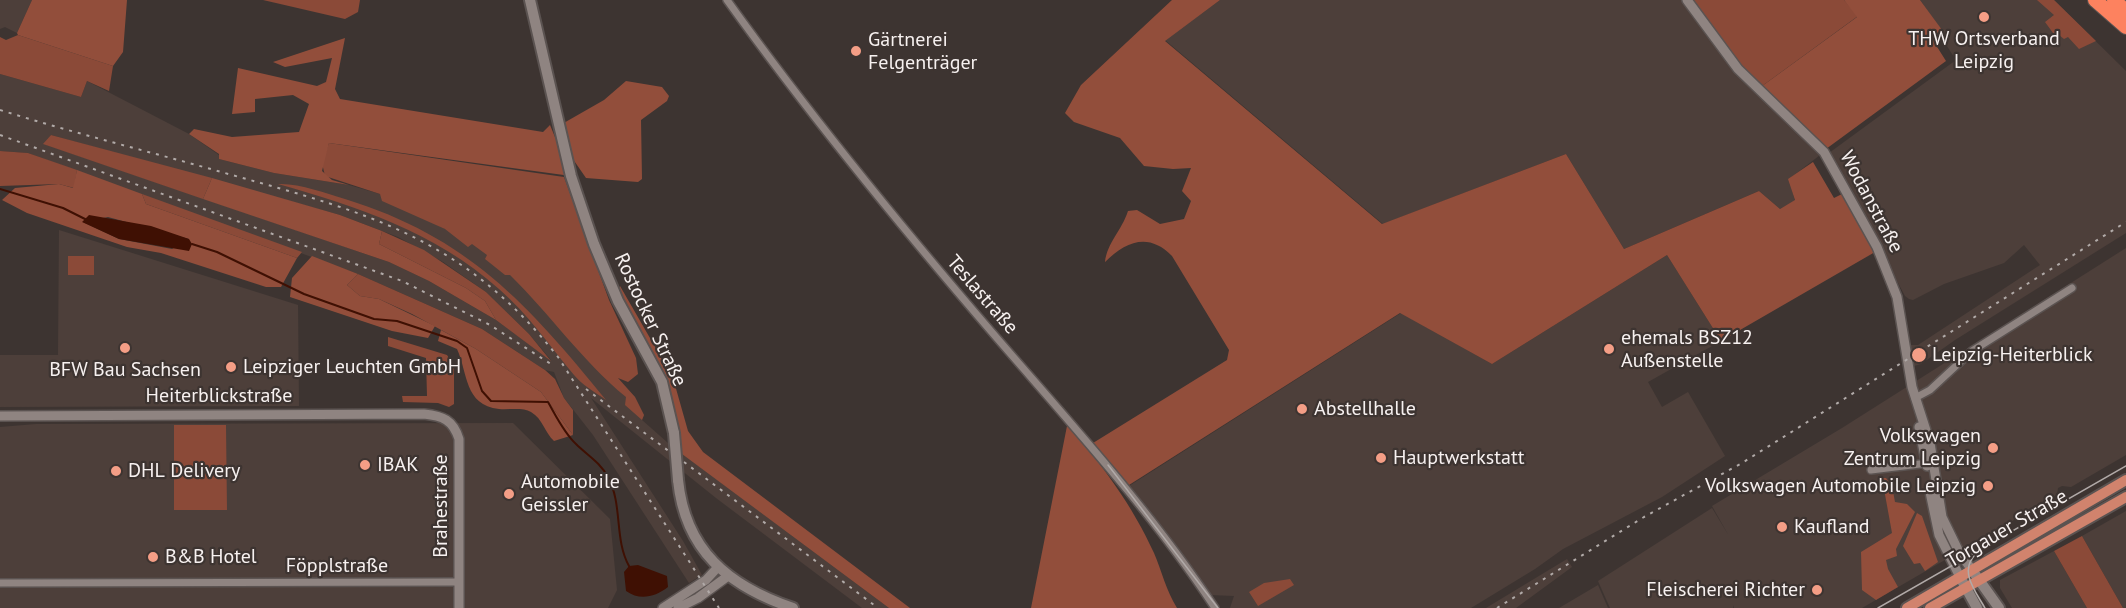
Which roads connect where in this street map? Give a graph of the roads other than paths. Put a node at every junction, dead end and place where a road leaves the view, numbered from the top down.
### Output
1 (530, 0) edge
2 (727, 0) edge
3 (1687, 0) edge
4 (2095, 0) edge
5 (2114, 0) edge
6 (2126, 10) edge
7 (2126, 27) edge
8 (2072, 288) dead end
9 (1914, 398) junction
10 (437, 415) joint
11 (0, 416) edge
12 (1929, 463) junction
13 (1871, 470) dead end
14 (2126, 480) edge
15 (2126, 497) edge
16 (718, 567) junction
17 (1972, 570) junction
18 (728, 576) junction
19 (1960, 577) junction
20 (1980, 579) junction
21 (459, 582) junction
22 (0, 583) edge
23 (1965, 588) junction
24 (459, 608) edge
25 (663, 608) edge
26 (678, 608) edge
27 (792, 608) edge
28 (1215, 608) edge
29 (1907, 608) edge
30 (1930, 608) edge
31 (1977, 608) edge
32 (1999, 608) edge

1 - 16 main road, Rostocker Straße, bridge
2 - 28 street, Teslastraße
3 - 9 street, Wodanstraße
4 - 7 highway
5 - 6 highway
8 - 9 street
9 - 12 street, Wodanstraße
10 - 11 street, Heiterblickstraße
10 - 21 street, Brahestraße
12 - 13 street
12 - 17 street, Wodanstraße
12 - 19 street, Wodanstraße
14 - 17 main road, Torgauer Straße
15 - 20 main road, Torgauer Straße
16 - 18 main road, Rostocker Straße
16 - 25 street
17 - 19 main road, Torgauer Straße
17 - 20 main road, Wodanstraße
18 - 26 street
18 - 27 main road, Rostocker Straße
19 - 23 main road, Wodanstraße
19 - 29 main road, Torgauer Straße
20 - 23 main road, Torgauer Straße
20 - 32 main road, Wodanstraße
21 - 22 street, Föpplstraße
21 - 24 street, Brahestraße
23 - 30 main road, Torgauer Straße
23 - 31 main road, Wodanstraße

